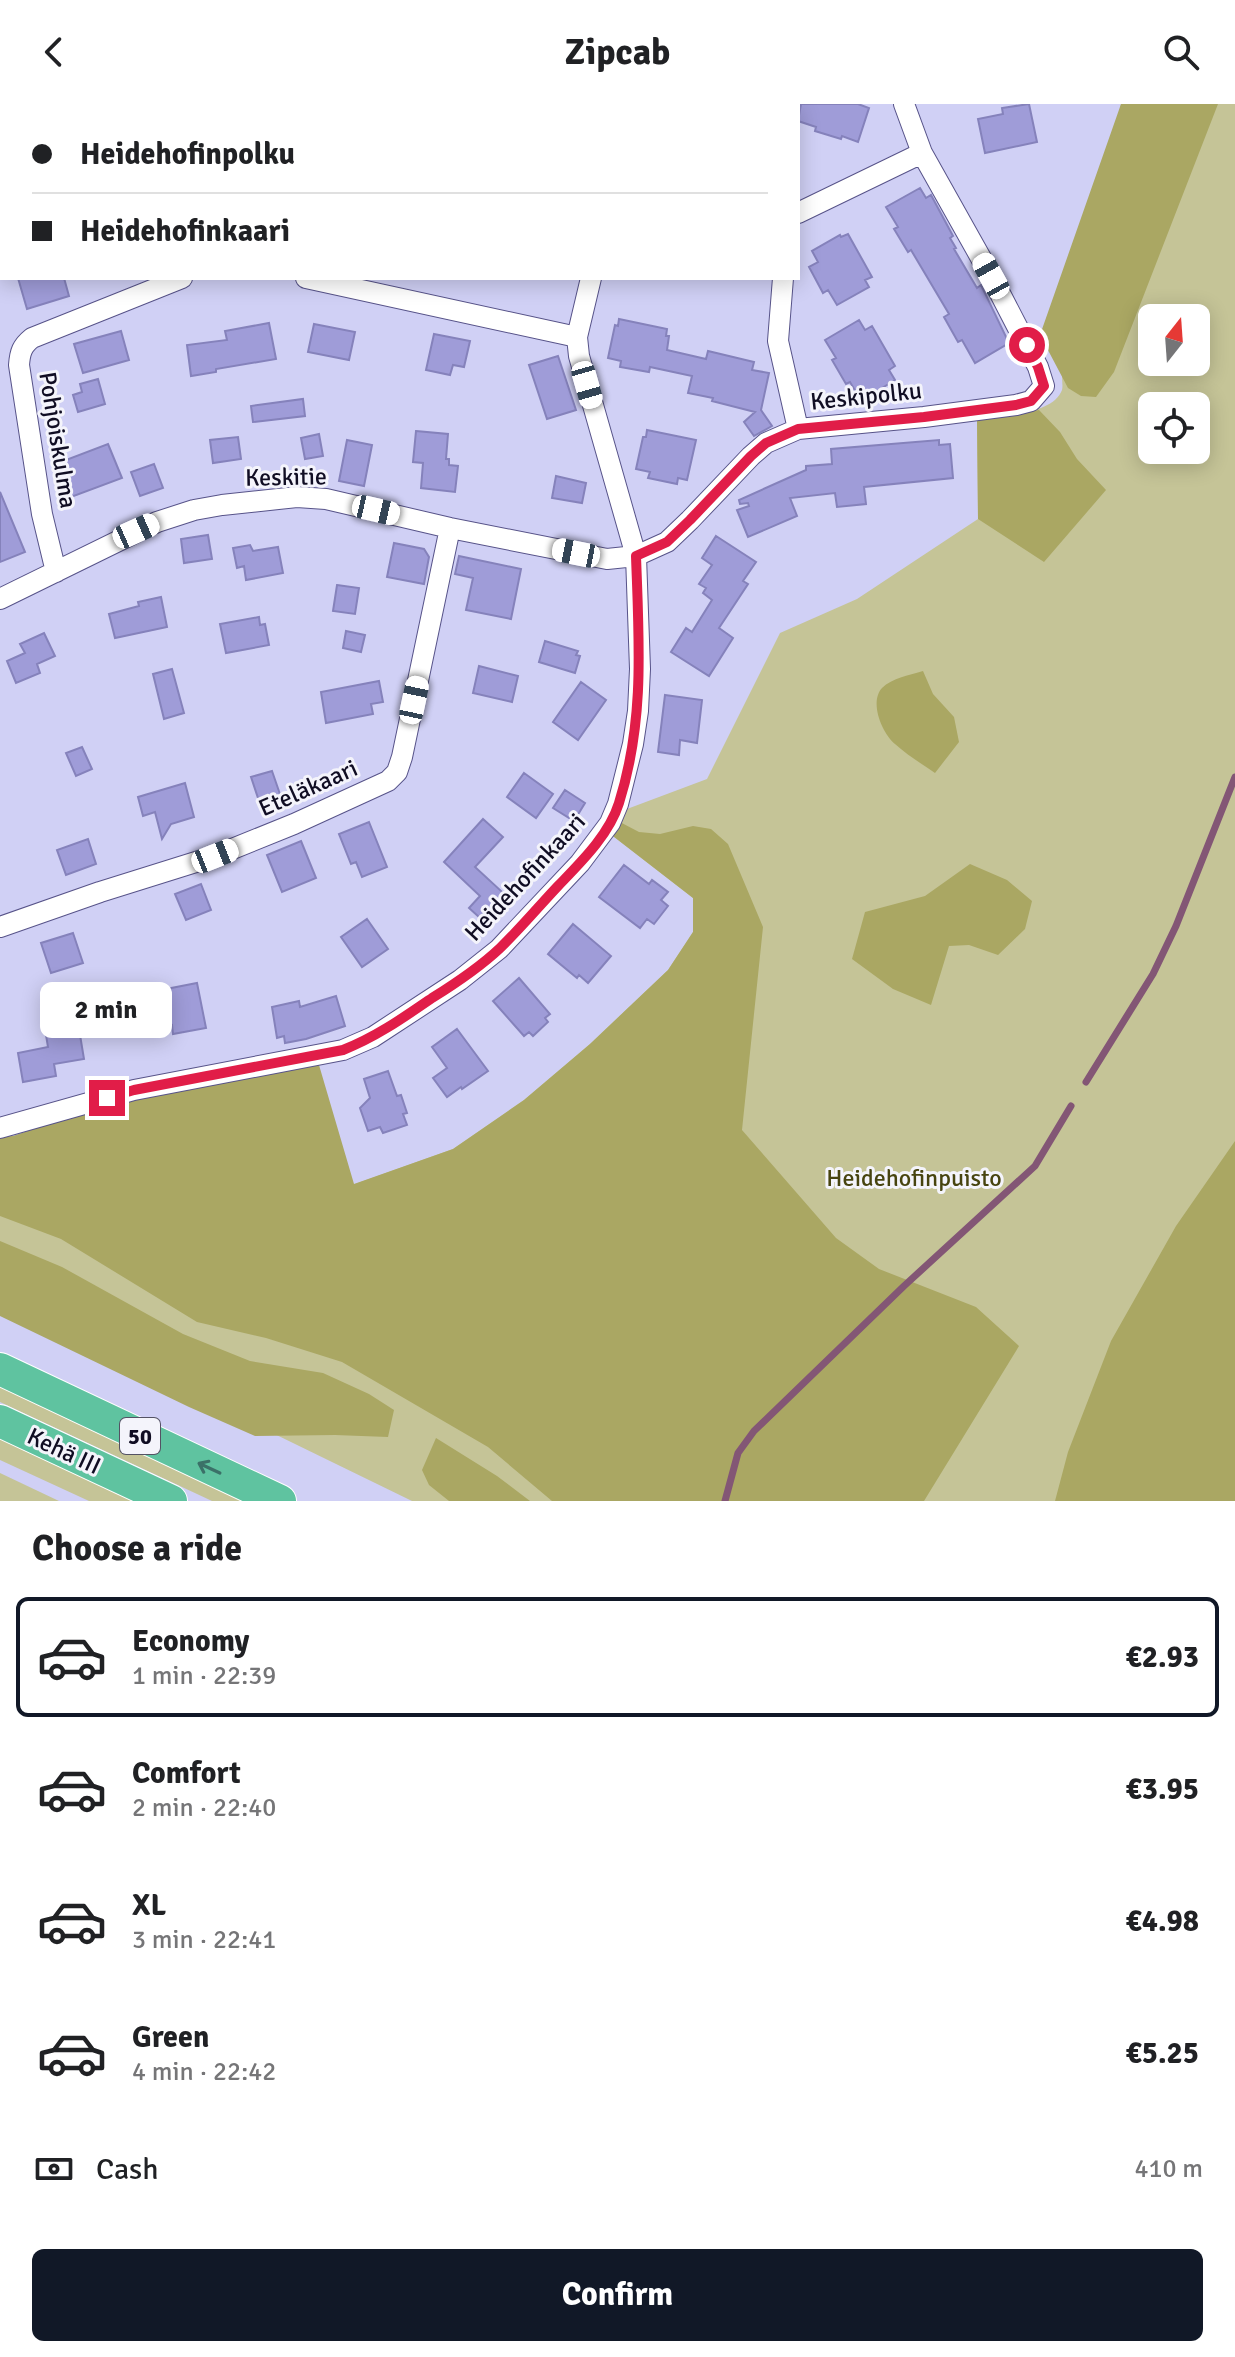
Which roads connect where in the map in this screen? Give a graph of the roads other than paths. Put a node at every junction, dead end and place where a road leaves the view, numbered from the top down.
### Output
1 (904, 104) edge
2 (922, 153) junction
3 (800, 212) edge
4 (177, 280) edge
5 (315, 280) edge
6 (591, 280) edge
7 (783, 280) edge
8 (577, 337) junction
9 (798, 429) junction
10 (450, 528) junction
11 (636, 556) junction
12 (56, 572) junction
13 (0, 599) edge
14 (0, 927) edge
15 (0, 1128) edge
16 (0, 1369) edge
17 (0, 1421) edge
18 (171, 1501) edge
19 (280, 1501) edge

1 - 2 street
2 - 3 street
2 - 9 street, Keskipolku
4 - 12 street, Pohjoiskulma
5 - 8 street
6 - 8 street, Heidehofinkaari
7 - 9 street
8 - 11 street, Heidehofinkaari
9 - 11 street, Keskipolku
10 - 11 street, Keskitie
10 - 12 street, Keskitie
10 - 14 street, Eteläkaari
11 - 15 street, Heidehofinkaari
12 - 13 street, Keskitie
19 -> 16 highway, Kehä III / 50
17 - 18 highway, Kehä III / 50

